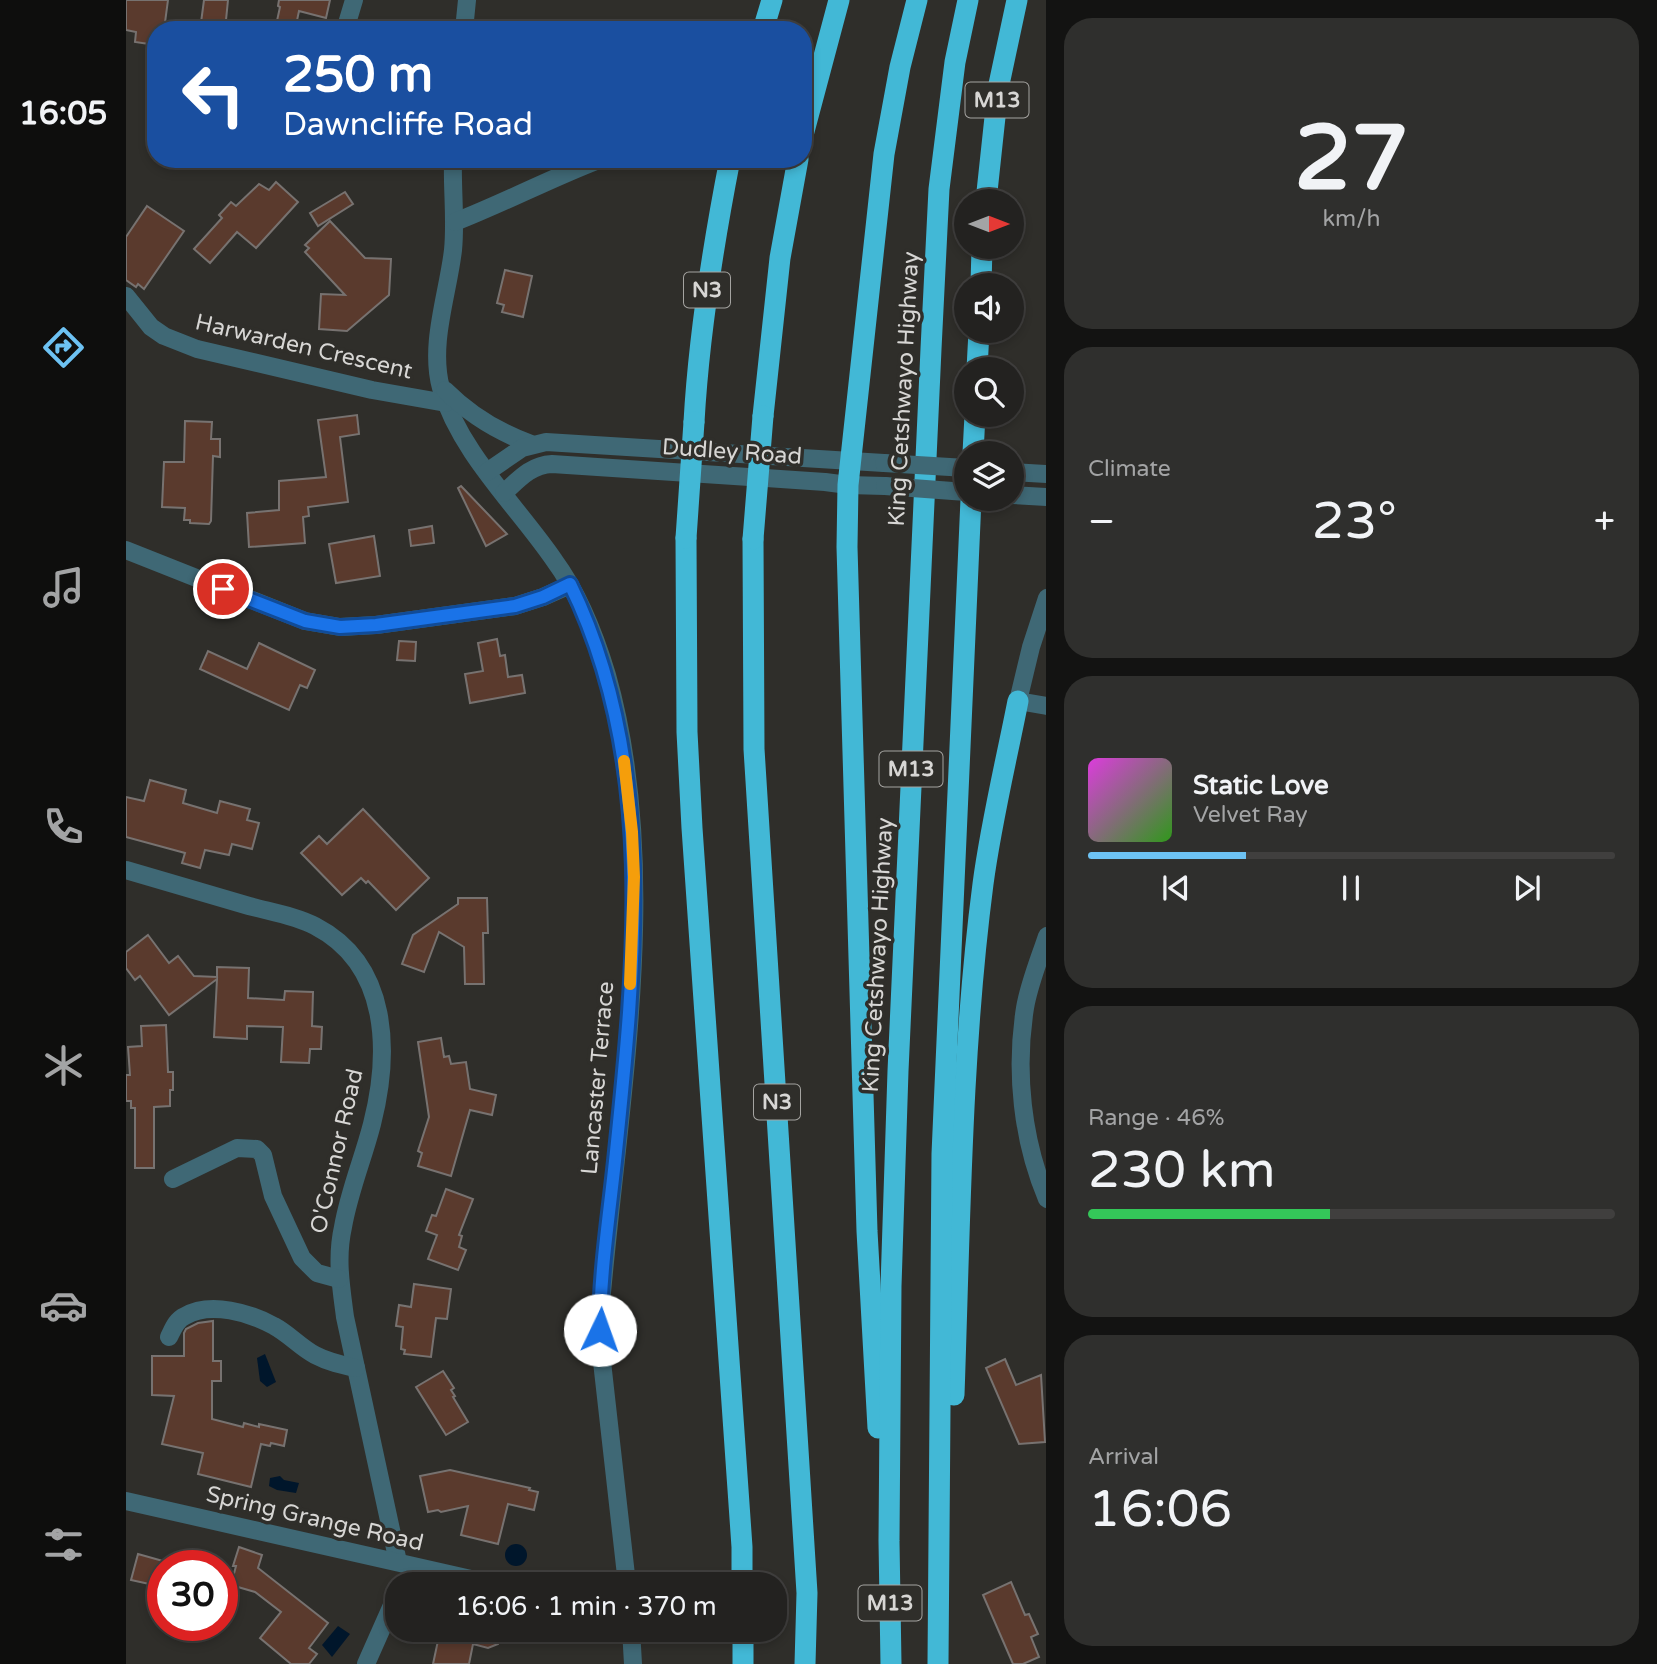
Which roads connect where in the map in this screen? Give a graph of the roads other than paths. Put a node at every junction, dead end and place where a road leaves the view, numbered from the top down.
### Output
1 (354, 0) edge
2 (467, 0) edge
3 (772, 0) edge
4 (839, 0) edge
5 (917, 0) edge
6 (968, 0) edge
7 (1017, 0) edge
8 (1028, 0) edge
9 (348, 21) edge
10 (465, 21) edge
11 (766, 21) edge
12 (998, 89) junction
13 (812, 101) edge
14 (453, 168) edge
15 (577, 168) edge
16 (728, 168) edge
17 (796, 168) edge
18 (987, 189) edge
19 (455, 222) junction
20 (126, 296) edge
21 (440, 385) junction
22 (446, 403) junction
23 (531, 444) junction
24 (851, 461) junction
25 (954, 467) edge
26 (487, 472) junction
27 (1024, 473) edge
28 (1046, 474) edge
29 (848, 485) junction
30 (954, 491) edge
31 (504, 493) junction
32 (1024, 496) edge
33 (1046, 497) edge
34 (970, 511) edge
35 (126, 550) edge
36 (570, 584) junction
37 (1046, 598) edge
38 (1018, 701) junction
39 (1046, 706) edge
40 (126, 870) edge
41 (1046, 938) edge
42 (173, 1179) dead end
43 (1046, 1199) edge
44 (340, 1279) junction
45 (169, 1338) dead end
46 (356, 1368) junction
47 (126, 1501) edge
48 (889, 1541) junction
49 (404, 1563) junction
50 (403, 1572) edge
51 (442, 1572) edge
52 (626, 1572) edge
53 (742, 1572) edge
54 (385, 1621) edge
55 (632, 1642) edge
56 (743, 1642) edge
57 (366, 1664) edge
58 (634, 1664) edge
59 (743, 1664) edge
60 (805, 1664) edge
61 (891, 1664) edge
62 (938, 1664) edge
63 (946, 1664) edge

1 - 9 street
2 - 10 street
3 - 11 highway
4 - 13 highway
5 - 24 highway
6 - 48 highway, King Cetshwayo Highway / M13
7 - 12 highway, M13
8 - 12 highway
12 - 18 highway, M13
14 - 19 street
15 - 19 street
16 - 53 highway, N3, bridge
17 - 60 highway, N3, bridge
19 - 21 street
20 - 22 street, Harwarden Crescent
21 - 22 street
21 - 23 street, Dudley Road
22 - 26 street
23 - 24 street, Dudley Road
23 - 26 street, Dudley Road
24 - 25 street, Dudley Road, bridge
24 - 29 highway
26 - 31 street
27 - 28 street
29 - 30 street, Dudley Road, bridge
29 - 31 street, Dudley Road
29 - 48 highway
31 - 36 street
32 - 33 street
34 - 62 highway, M13
35 - 36 street
36 - 52 street, Lancaster Terrace
37 - 38 street
38 - 39 street
38 - 63 highway
40 - 44 street, O'Connor Road
41 - 43 street
42 - 44 street
44 - 46 street, O'Connor Road
45 - 46 street
46 - 49 street, O'Connor Road
47 - 49 street, Spring Grange Road
48 - 61 highway, King Cetshwayo Highway / M13
49 - 50 street
49 - 51 street, Spring Grange Road
54 - 57 street
55 - 58 street
56 - 59 highway

